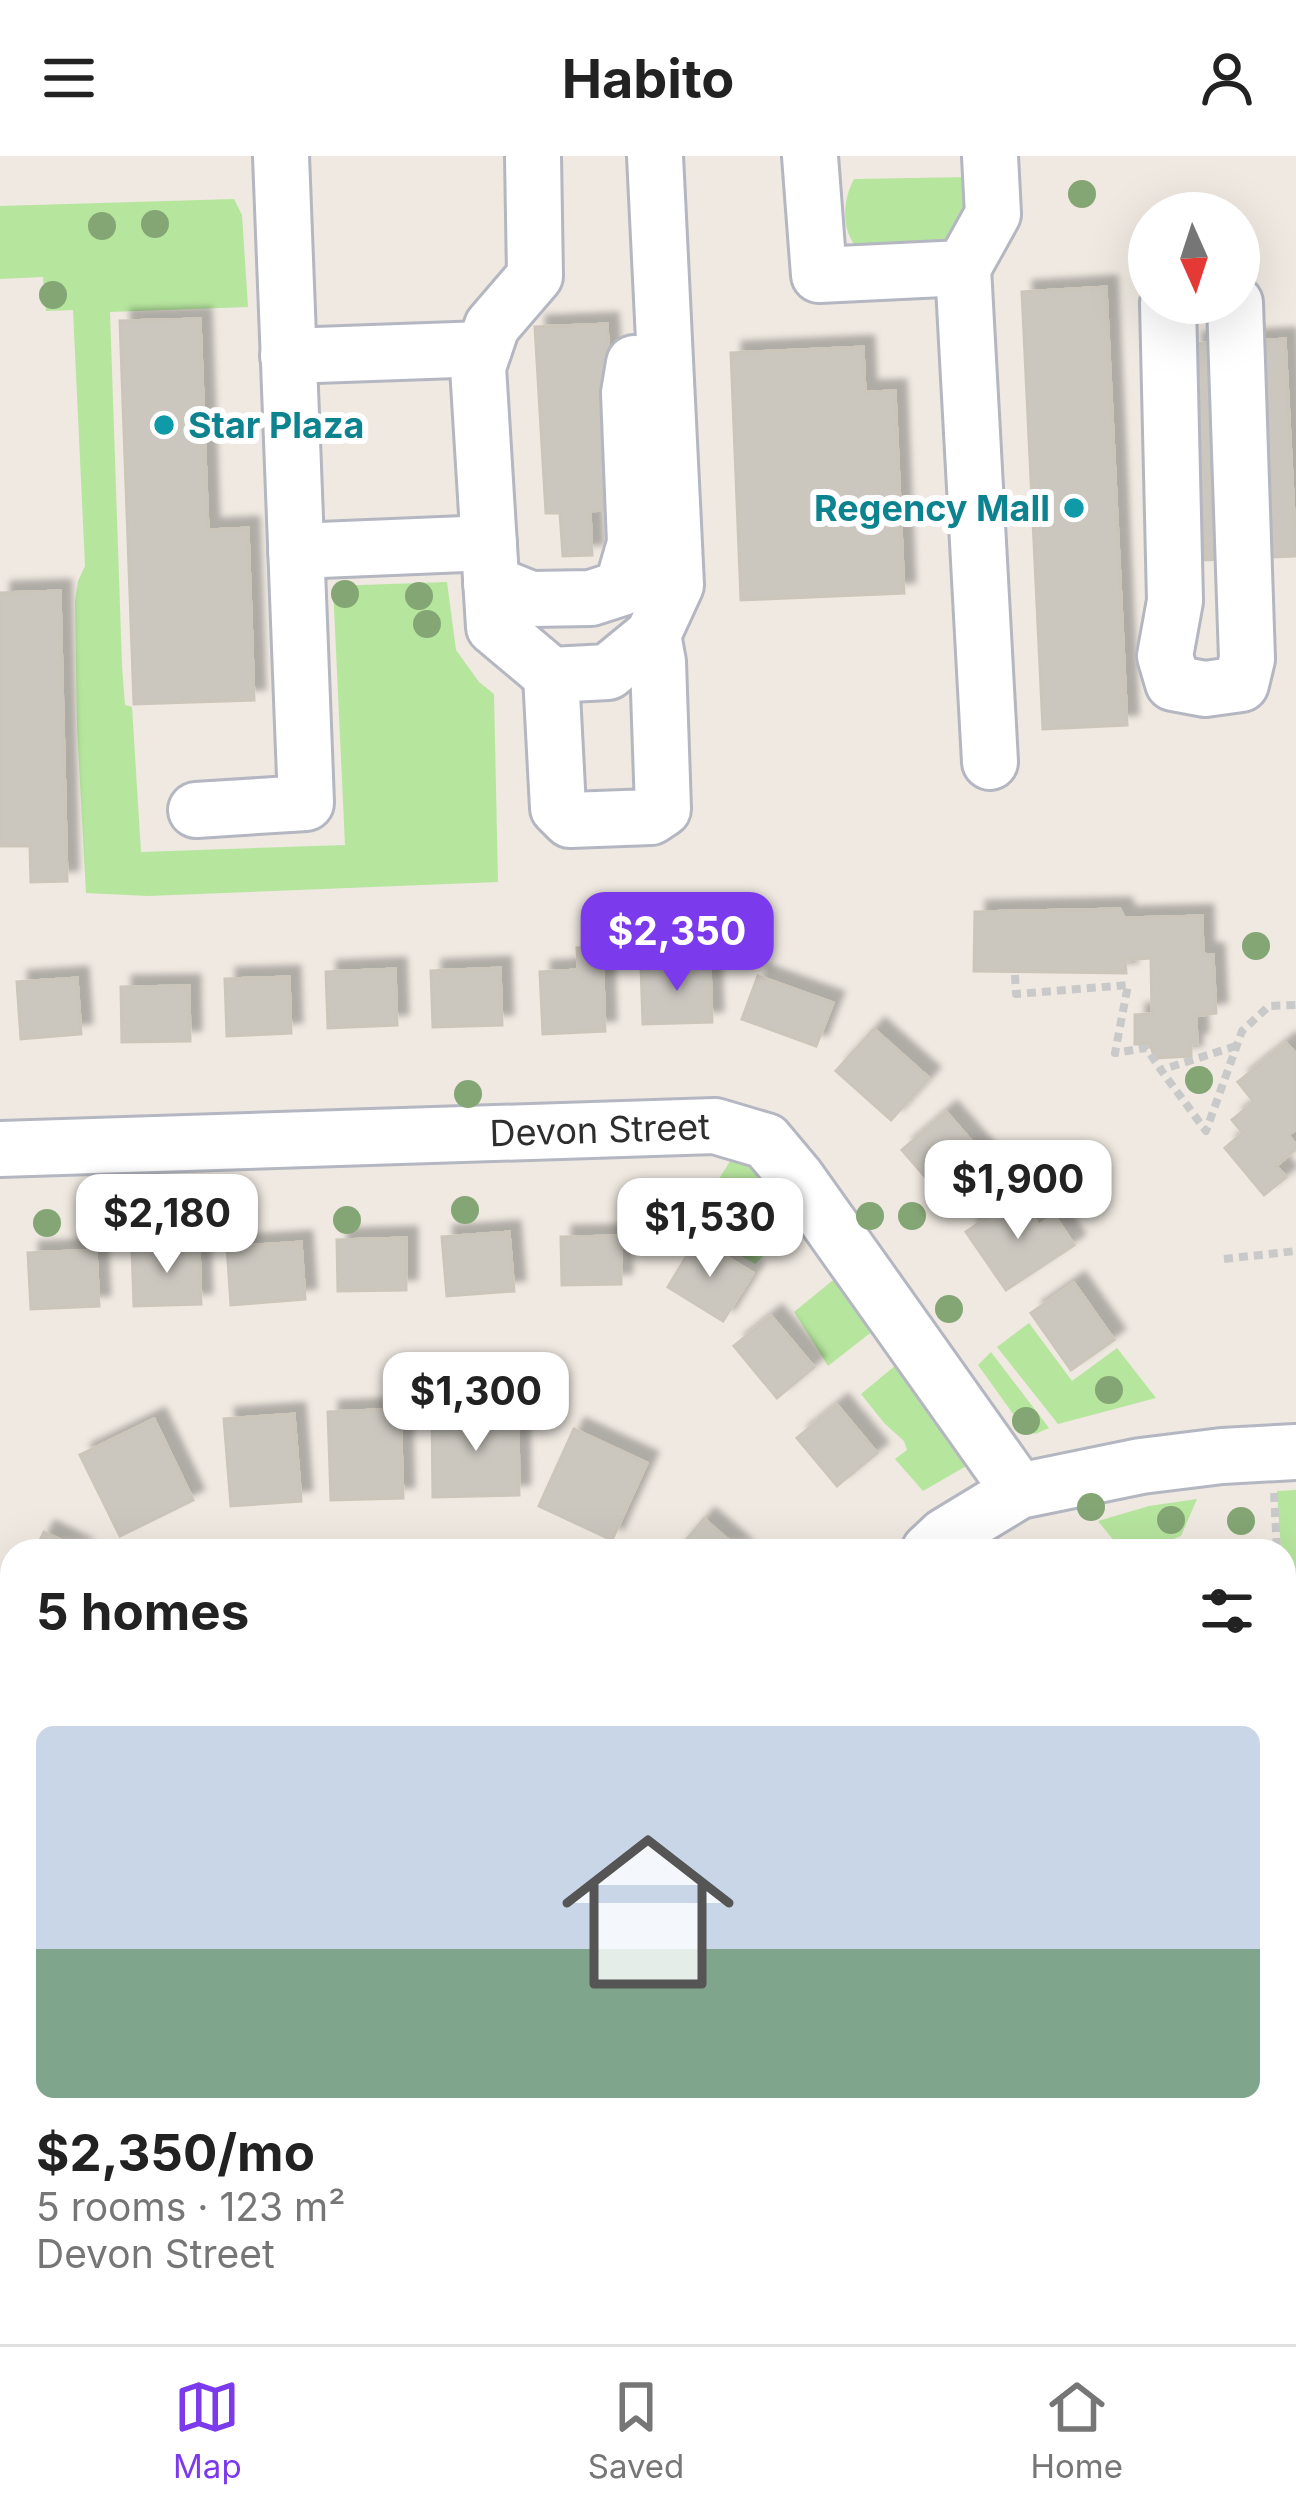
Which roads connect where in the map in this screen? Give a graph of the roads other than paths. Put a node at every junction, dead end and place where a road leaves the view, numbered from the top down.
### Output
1 (281, 156) edge
2 (532, 156) edge
3 (655, 156) edge
4 (810, 156) edge
5 (990, 156) edge
6 (963, 268) junction
7 (661, 282) junction
8 (1168, 324) edge
9 (1236, 324) edge
10 (484, 349) junction
11 (288, 356) junction
12 (296, 551) junction
13 (490, 563) junction
14 (653, 635) junction
15 (551, 675) junction
16 (991, 762) dead end
17 (196, 810) dead end
18 (0, 1148) edge
19 (1285, 1469) edge
20 (1018, 1491) junction
21 (942, 1539) edge

1 - 11 street
2 - 10 street
3 - 7 street
4 - 6 street
5 - 6 street
6 - 16 street
7 - 13 street
7 - 14 street
8 - 9 street
10 - 11 street
10 - 13 street
11 - 12 street
12 - 13 street
12 - 17 street
13 - 15 street
14 - 15 street
14 - 15 street
18 - 20 street, Devon Street
19 - 20 street
20 - 21 street

